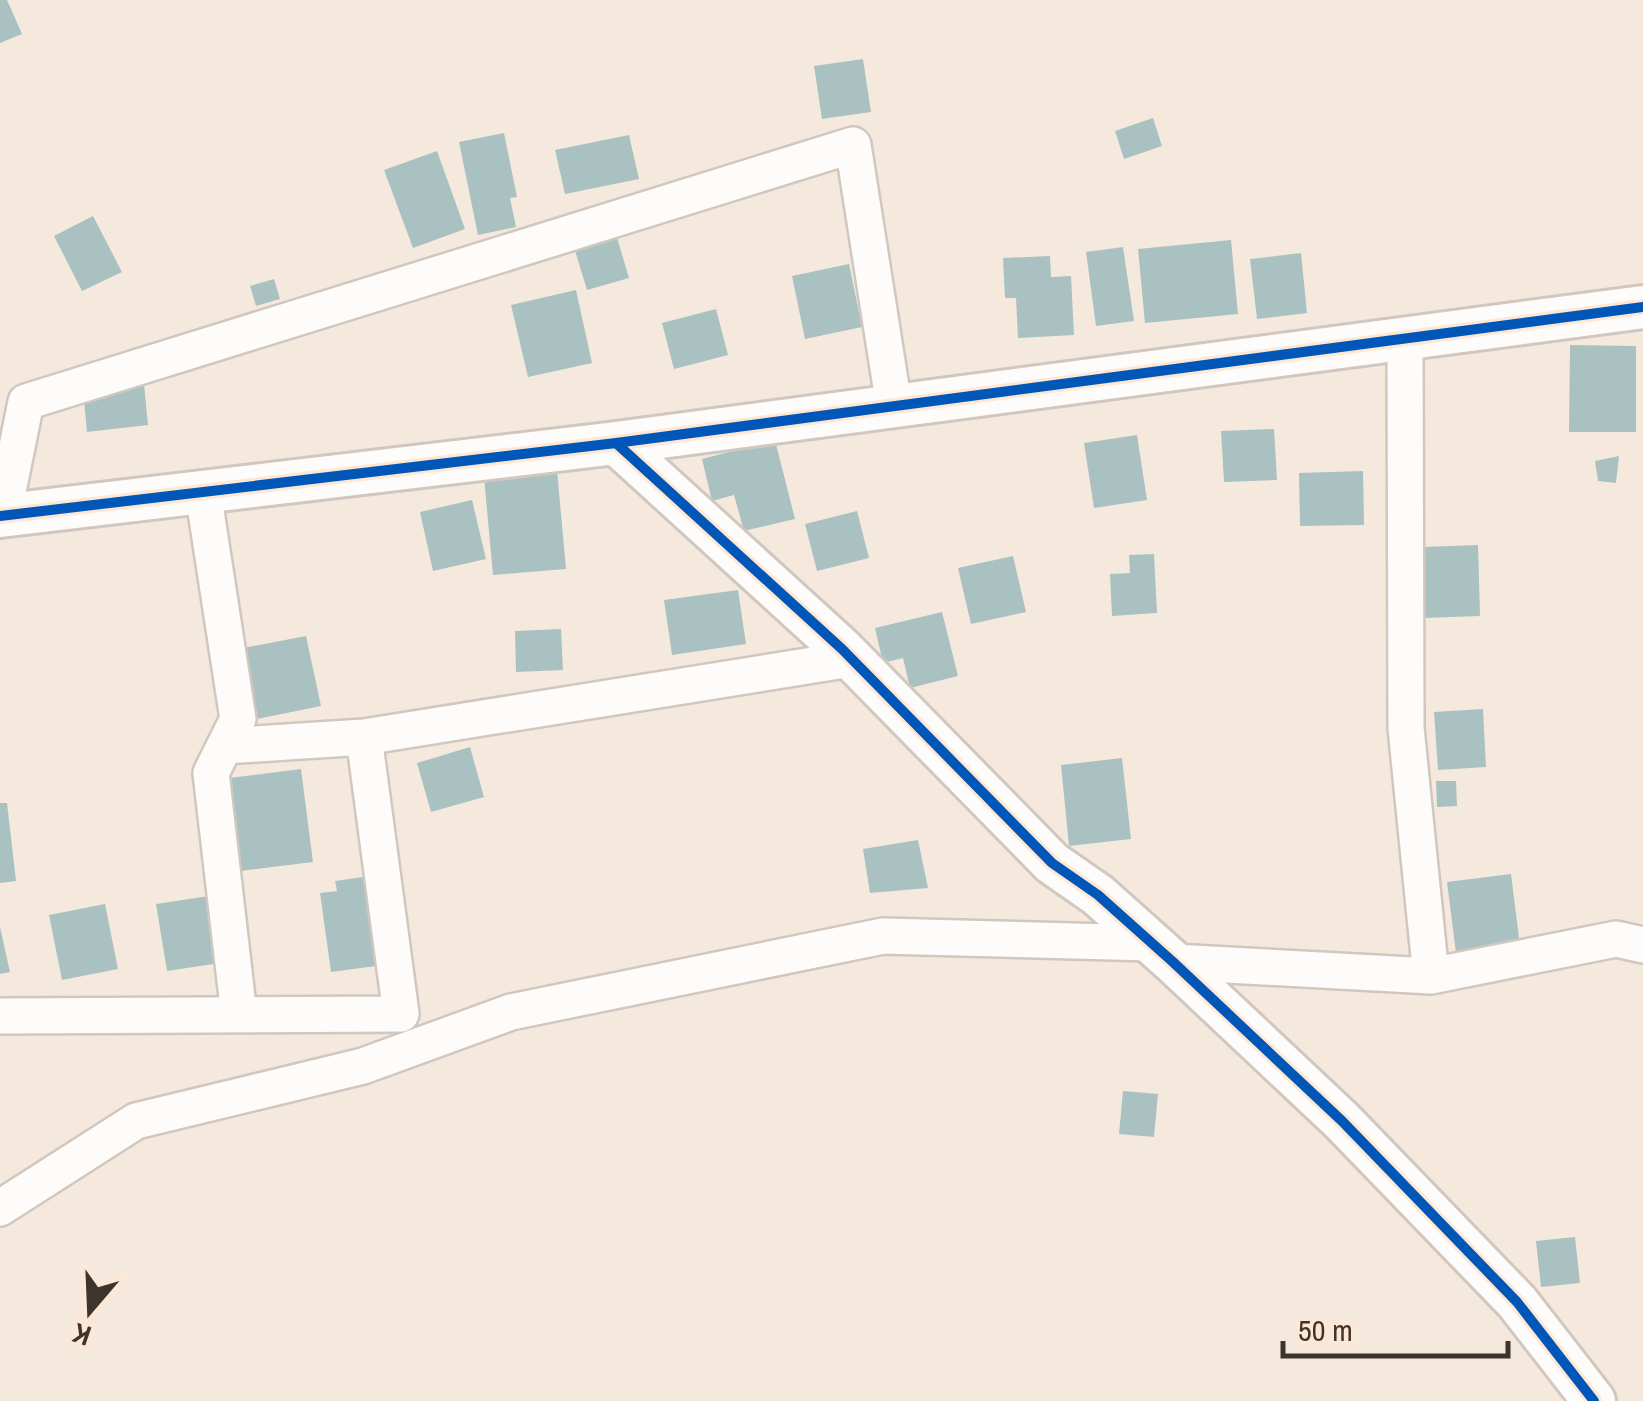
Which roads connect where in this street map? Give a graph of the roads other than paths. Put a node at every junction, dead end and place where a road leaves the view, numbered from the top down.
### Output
1 (1643, 307) edge
2 (1405, 339) junction
3 (894, 406) junction
4 (616, 443) junction
5 (203, 492) junction
6 (2, 516) edge
7 (851, 659) junction
8 (364, 737) junction
9 (225, 746) junction
10 (1643, 945) edge
11 (1162, 952) junction
12 (1431, 976) junction
13 (239, 1015) junction
14 (0, 1016) edge
15 (0, 1208) edge
16 (1594, 1401) edge

1 - 2 street
2 - 3 street
2 - 12 street
3 - 4 street
3 - 6 street
4 - 5 street
4 - 7 street
5 - 6 street
5 - 9 street
7 - 8 street
7 - 11 street
8 - 9 street
8 - 13 street
9 - 13 street
10 - 12 street
11 - 12 street
11 - 15 street
11 - 16 street
13 - 14 street

